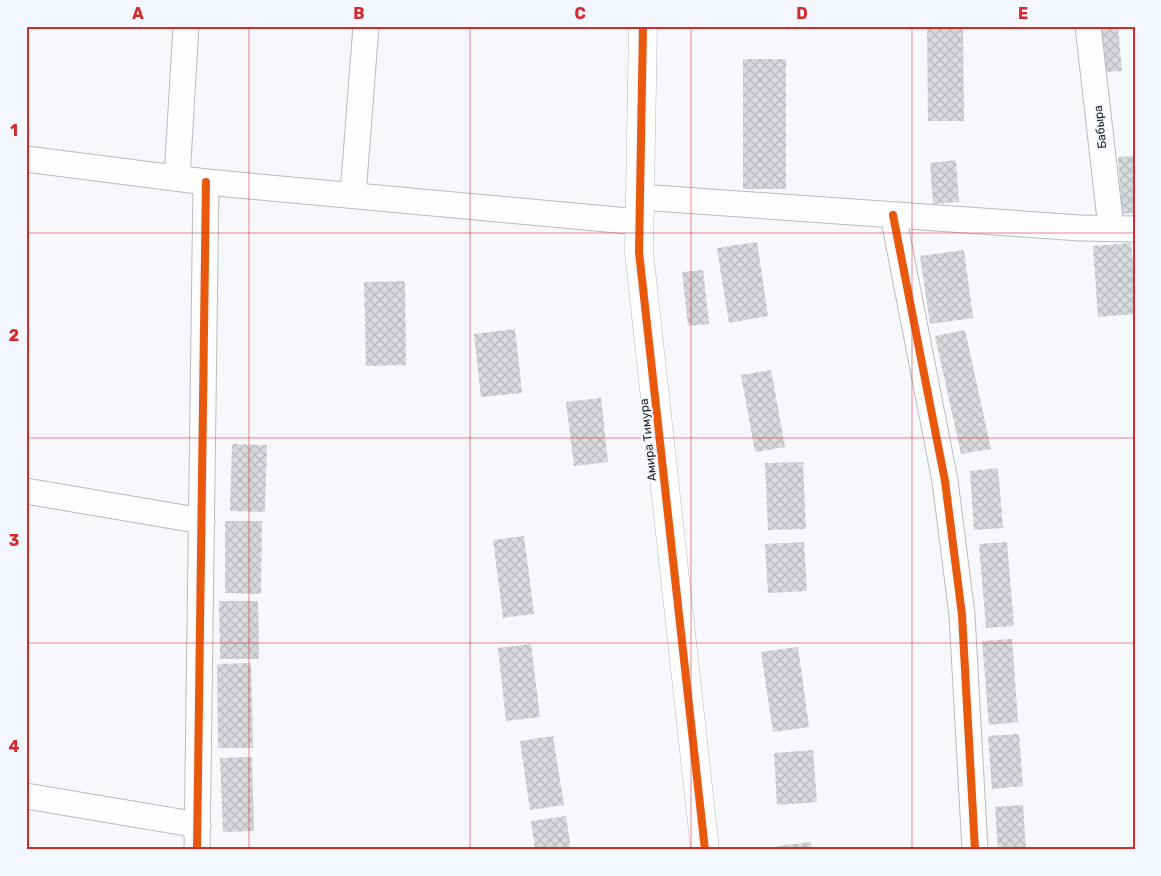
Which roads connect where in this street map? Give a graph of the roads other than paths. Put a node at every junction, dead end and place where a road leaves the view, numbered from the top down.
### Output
1 (186, 26) edge
2 (366, 26) edge
3 (643, 26) edge
4 (1088, 26) edge
5 (26, 159) edge
6 (177, 178) junction
7 (206, 182) junction
8 (353, 195) junction
9 (640, 210) junction
10 (893, 215) junction
11 (1123, 228) edge
12 (26, 491) edge
13 (202, 521) junction
14 (26, 796) edge
15 (198, 825) junction
16 (198, 850) edge
17 (705, 850) edge
18 (975, 850) edge

1 - 6 street
2 - 8 street
3 - 9 street, Амира Тимура
4 - 11 street, Бабыра
5 - 6 street
6 - 7 street
7 - 8 street
7 - 13 street
8 - 9 street
9 - 10 street
9 - 17 street, Амира Тимура
10 - 11 street
10 - 18 street
12 - 13 street
13 - 15 street
14 - 15 street
15 - 16 street

